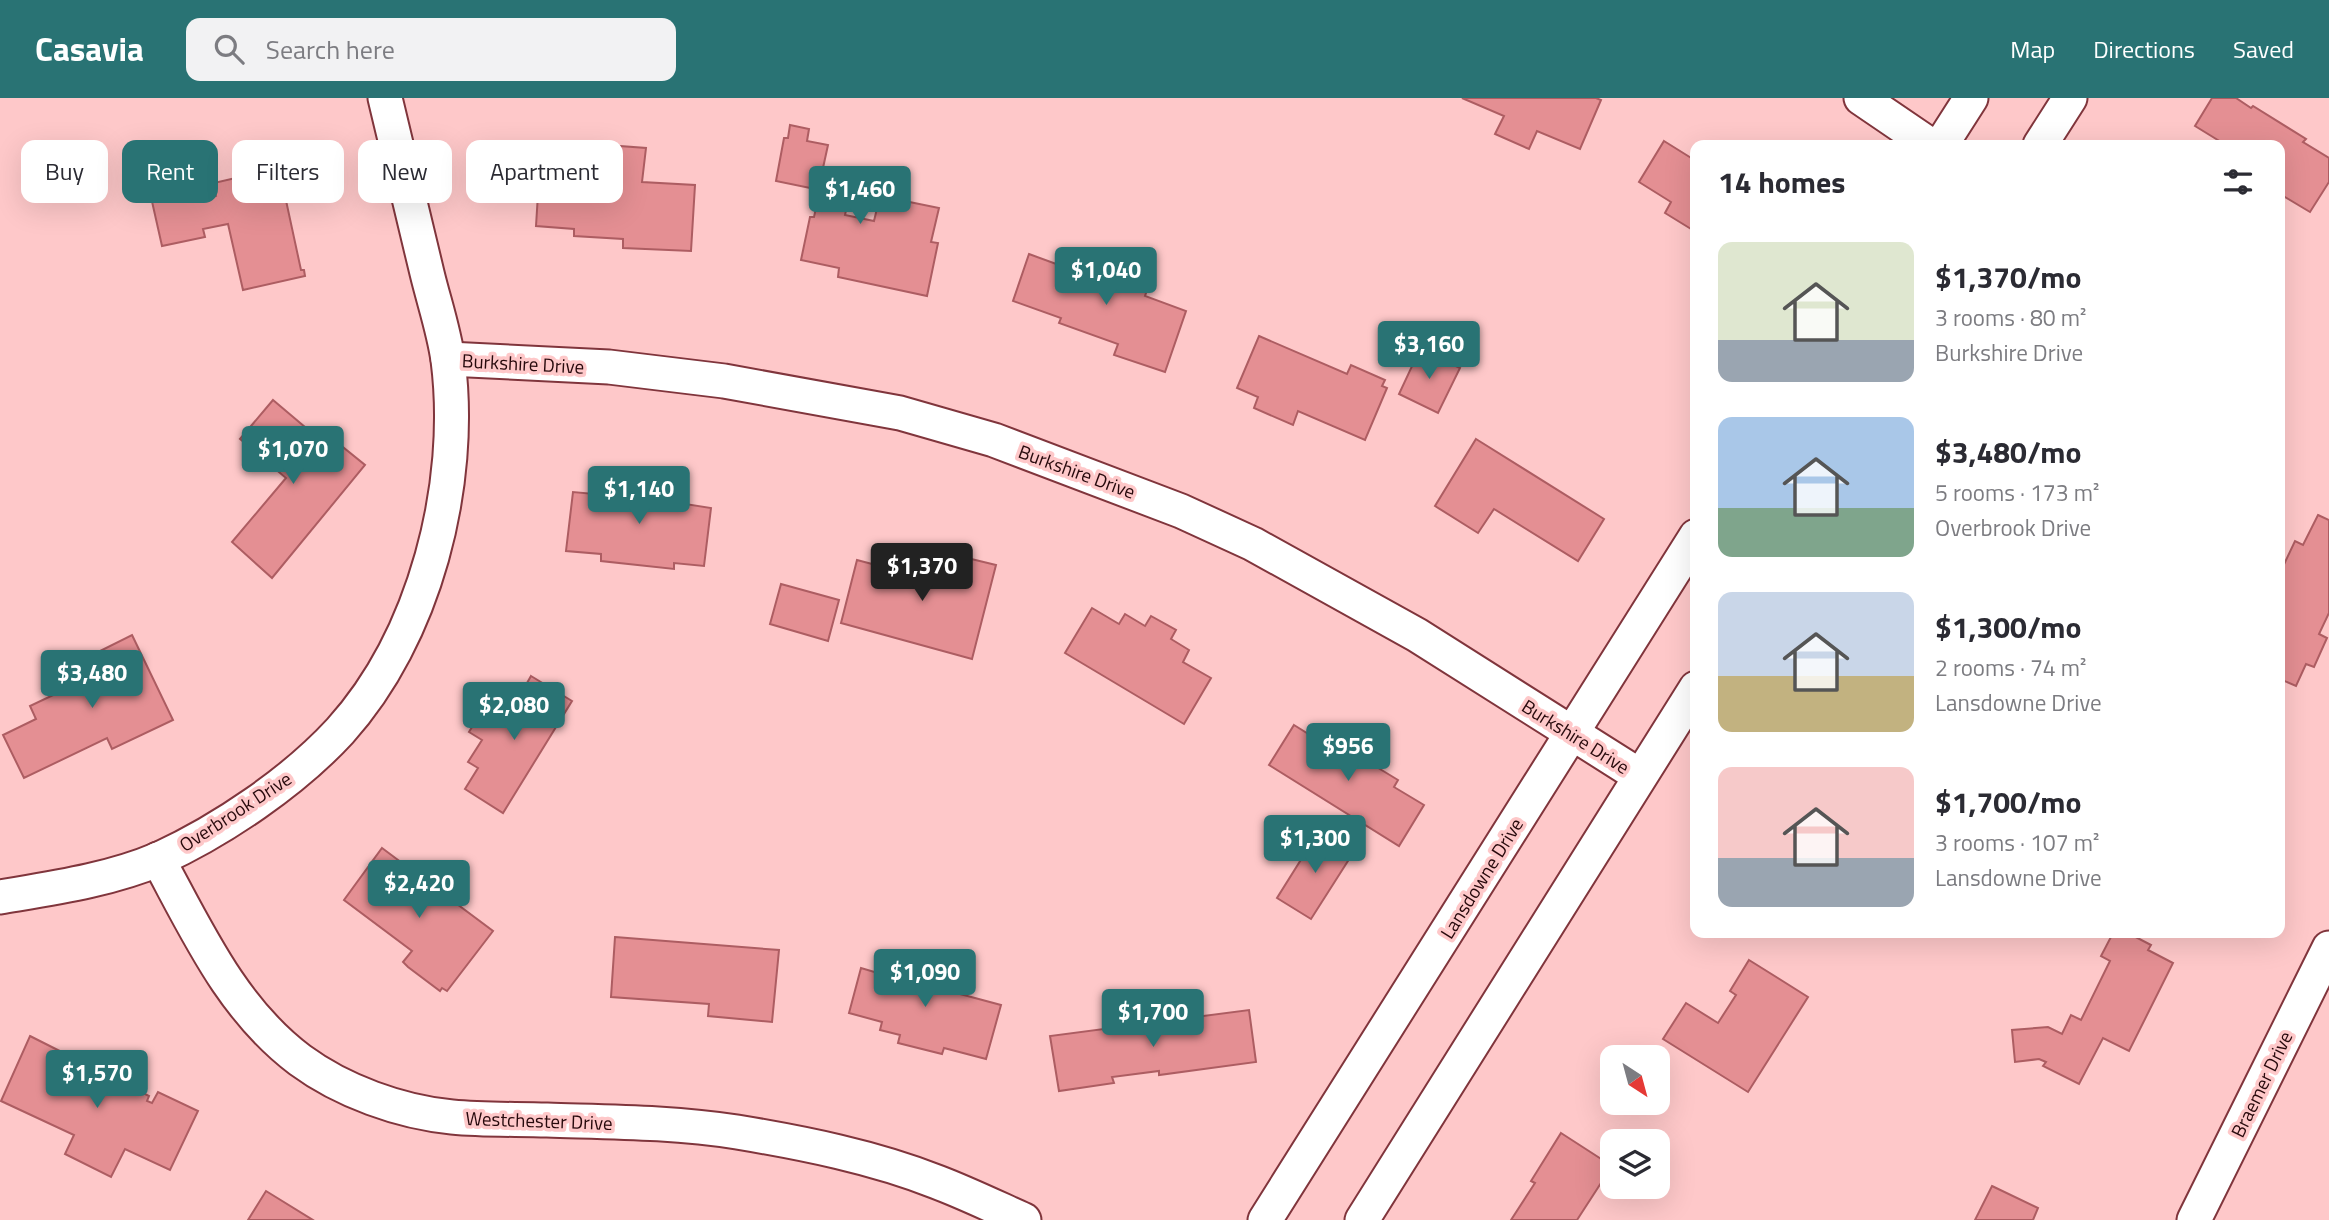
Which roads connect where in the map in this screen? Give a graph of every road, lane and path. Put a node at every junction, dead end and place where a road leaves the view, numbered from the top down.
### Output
1 (385, 98) edge
2 (1861, 98) edge
3 (1971, 98) edge
4 (2070, 98) edge
5 (1923, 140) edge
6 (1944, 140) edge
7 (2043, 140) edge
8 (447, 359) junction
9 (1690, 546) edge
10 (1690, 697) edge
11 (1572, 734) junction
12 (1640, 776) junction
13 (158, 859) junction
14 (0, 897) edge
15 (2329, 948) edge
16 (1024, 1220) edge
17 (1265, 1220) edge
18 (1362, 1220) edge
19 (2194, 1220) edge

1 - 8 street, Overbrook Drive
2 - 5 street
3 - 6 street
4 - 7 street
8 - 11 street, Burkshire Drive
8 - 13 street, Overbrook Drive
9 - 11 street, Lansdowne Drive
10 - 12 street
11 - 12 street, Burkshire Drive
11 - 17 street, Lansdowne Drive
12 - 18 street
13 - 14 street, Overbrook Drive
13 - 16 street, Westchester Drive
15 - 19 street, Braemer Drive

